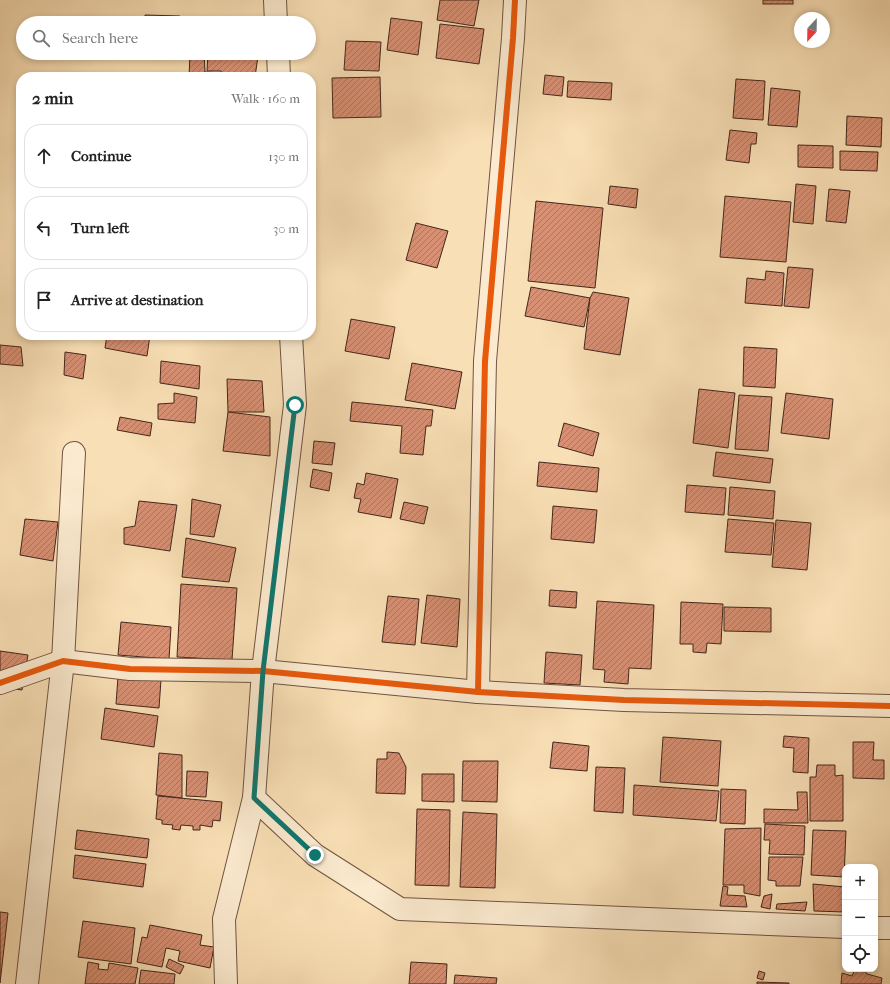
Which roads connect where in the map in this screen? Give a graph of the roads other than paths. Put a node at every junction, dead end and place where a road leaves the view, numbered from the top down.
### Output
1 (275, 0) edge
2 (515, 0) edge
3 (276, 16) edge
4 (278, 60) edge
5 (279, 72) edge
6 (292, 340) edge
7 (74, 453) dead end
8 (63, 661) junction
9 (263, 671) junction
10 (0, 683) edge
11 (478, 692) junction
12 (890, 706) edge
13 (254, 798) junction
14 (842, 927) edge
15 (878, 928) edge
16 (890, 928) edge
17 (27, 984) edge
18 (226, 984) edge

1 - 3 street
2 - 11 street
4 - 5 street
6 - 9 street
7 - 8 street
8 - 9 street
8 - 10 street
8 - 17 street
9 - 11 street
9 - 13 street
11 - 12 street
13 - 14 street
13 - 18 street
15 - 16 street

